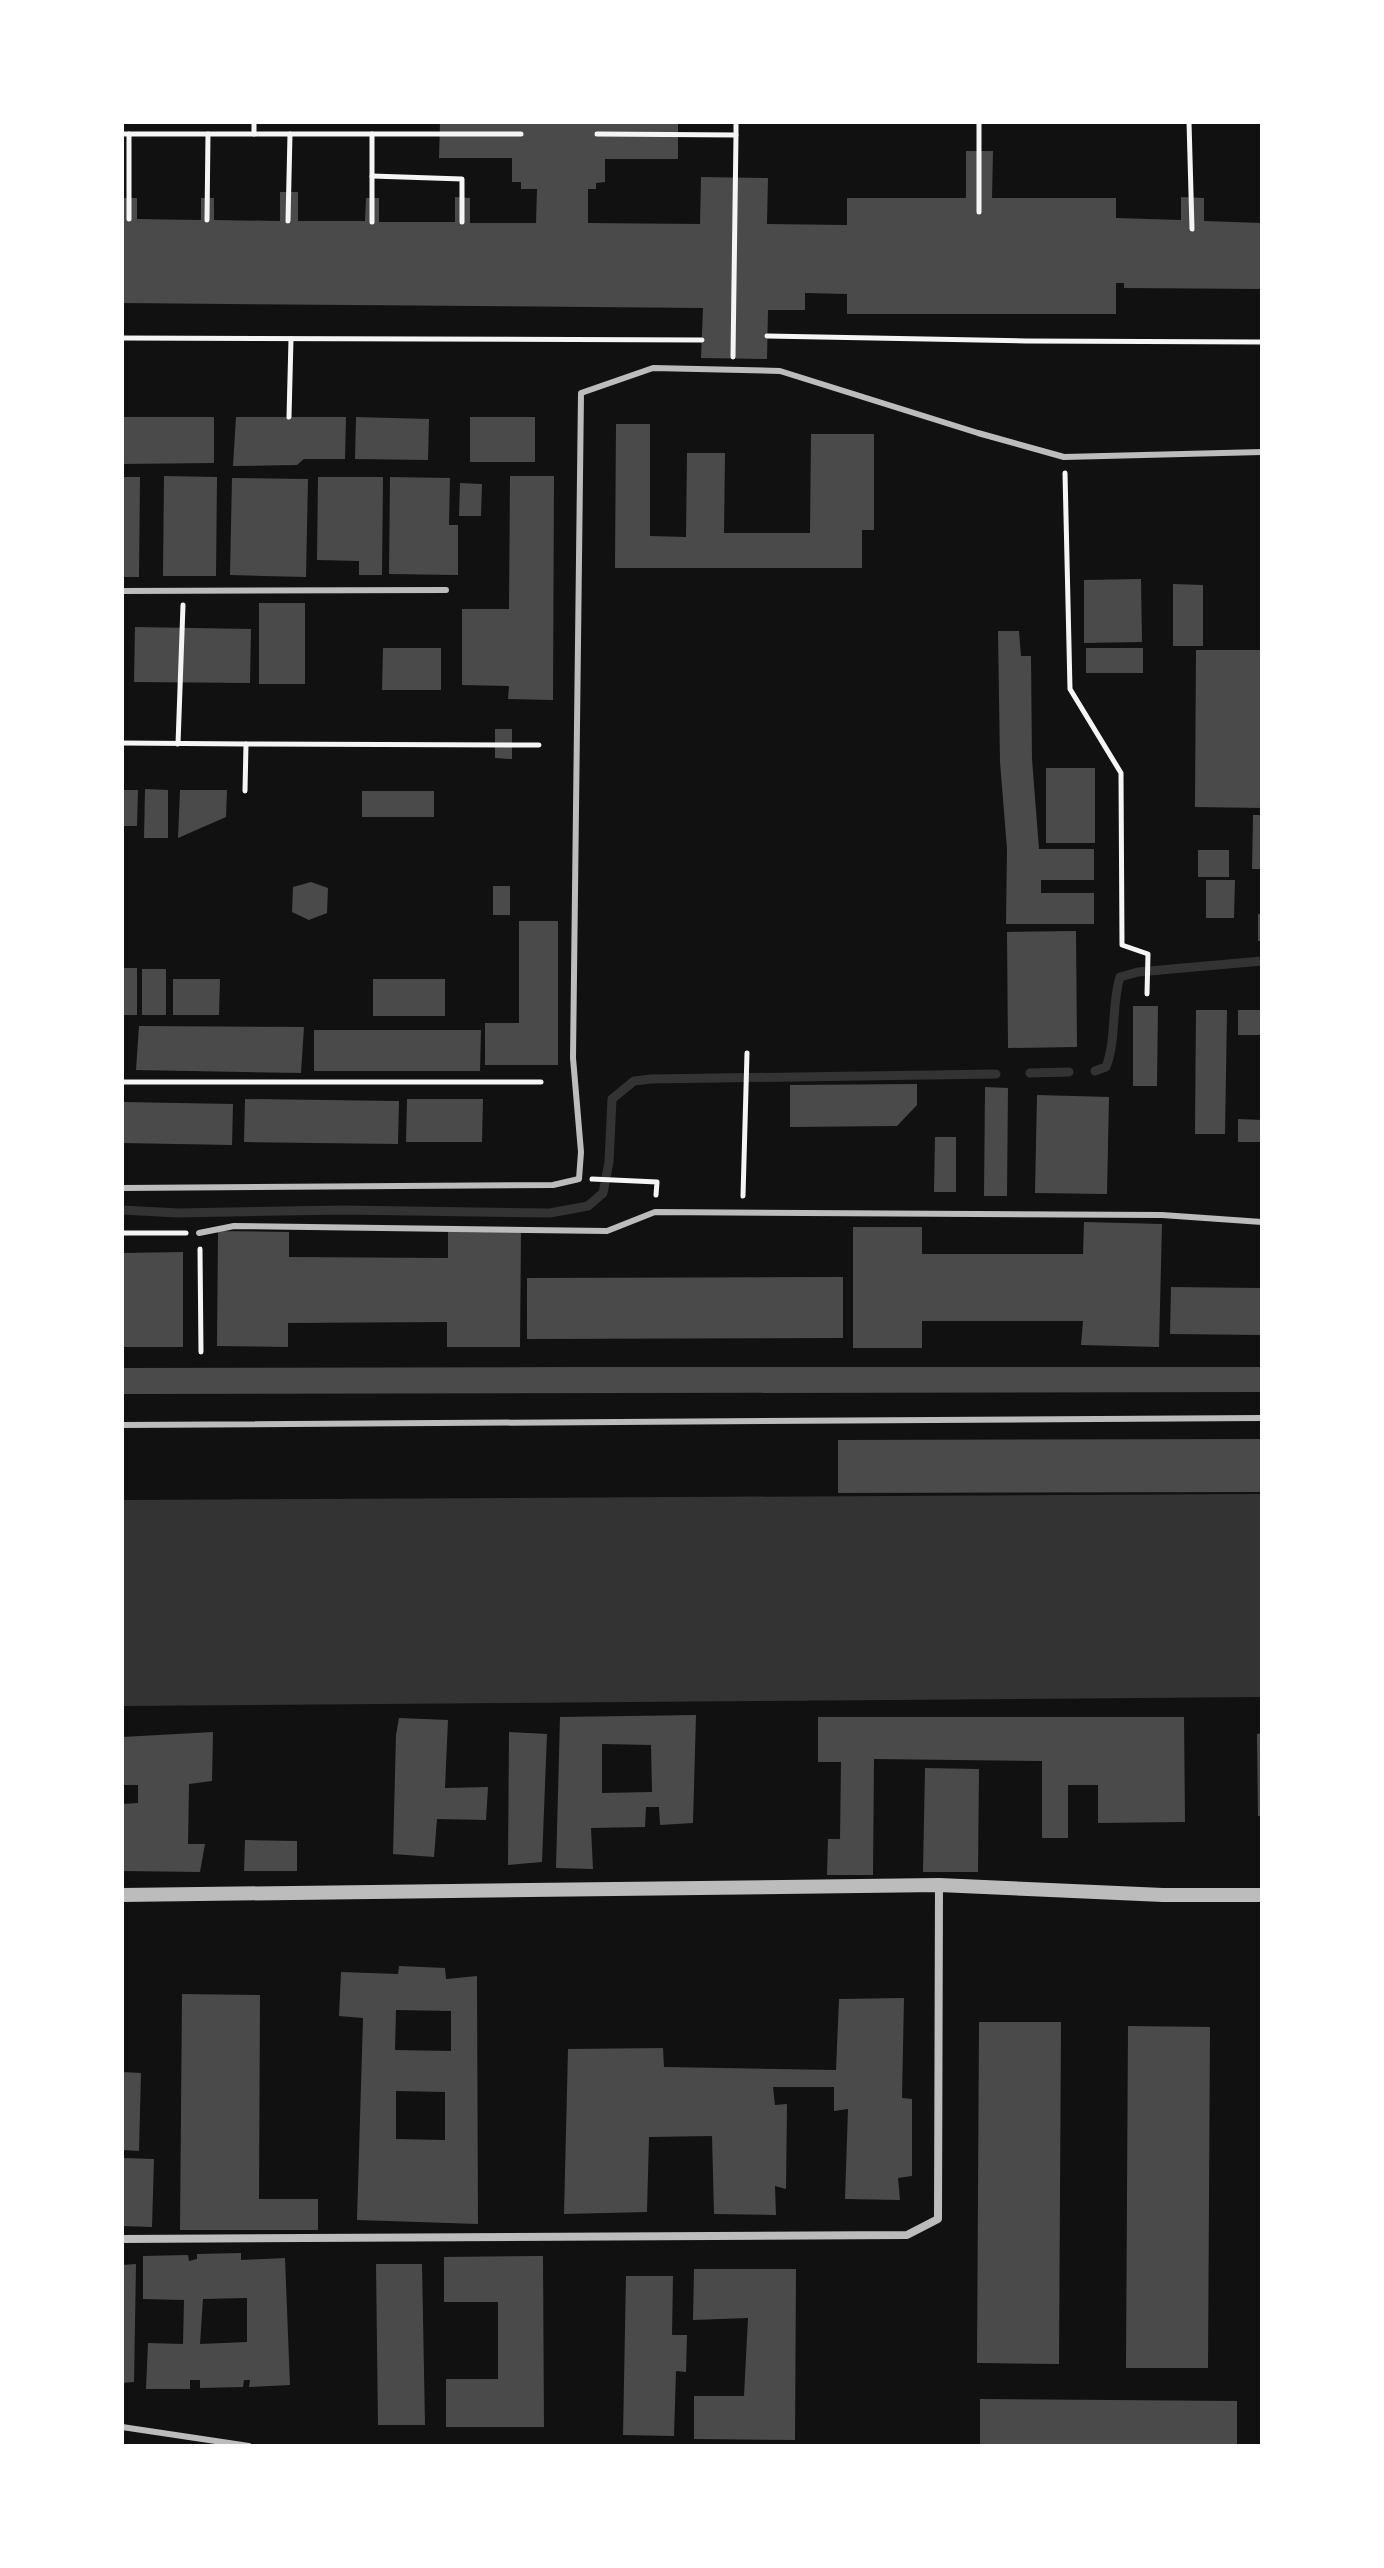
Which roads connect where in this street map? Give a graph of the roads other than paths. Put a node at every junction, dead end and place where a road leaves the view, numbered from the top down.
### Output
1 (1262, 452) edge
2 (446, 590) dead end
3 (122, 591) edge
4 (122, 1188) edge
5 (1262, 1222) edge
6 (199, 1233) road end
7 (1262, 1418) edge
8 (122, 1425) edge
9 (939, 1885) junction
10 (122, 1895) edge
11 (1262, 1895) edge
12 (122, 2239) edge
13 (122, 2427) edge
14 (249, 2446) edge

1 - 4 lane
2 - 3 lane
5 - 6 lane
7 - 8 lane
9 - 10 street
9 - 11 street
9 - 12 street
13 - 14 lane

